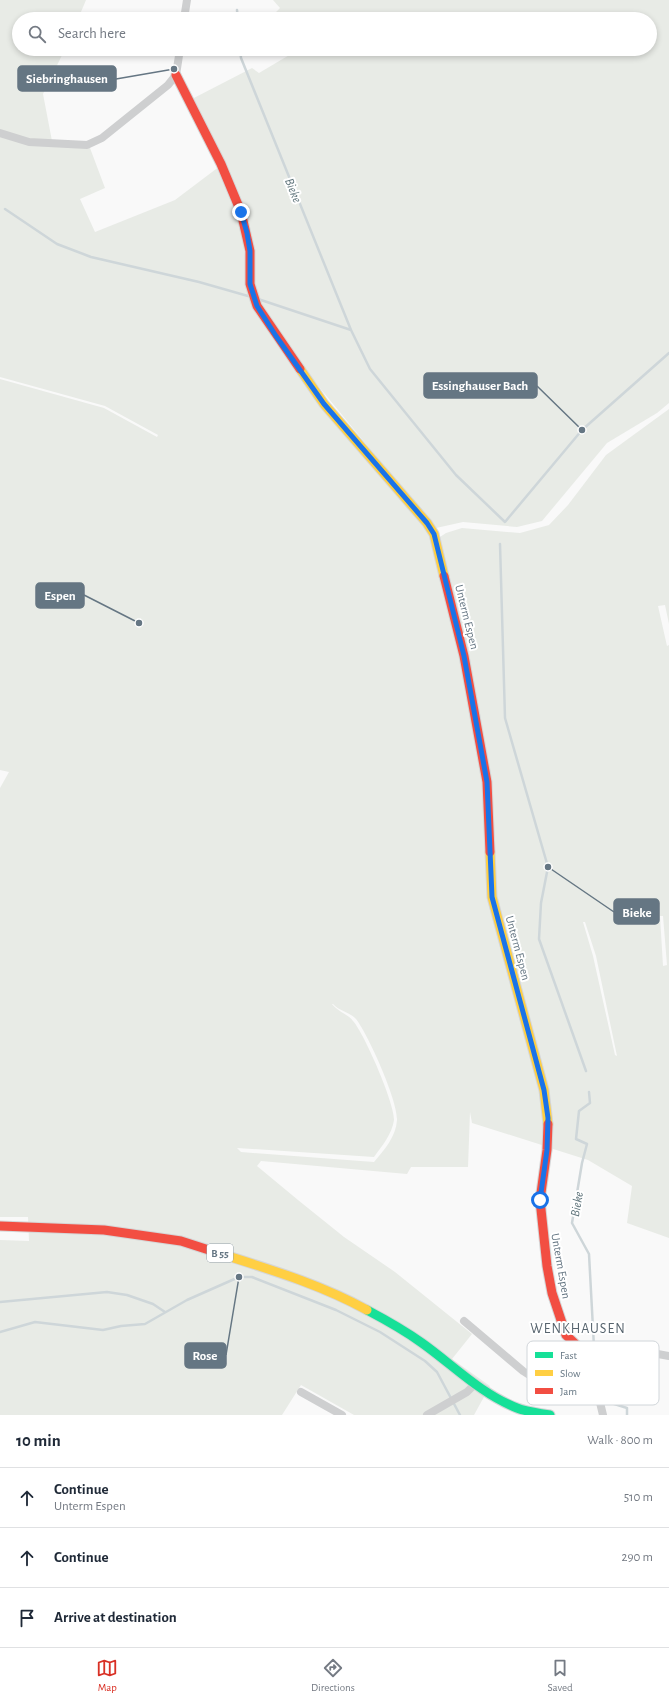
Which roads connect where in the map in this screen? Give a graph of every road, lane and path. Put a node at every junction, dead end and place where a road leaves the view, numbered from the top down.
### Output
1 (187, 0) edge
2 (185, 12) edge
3 (179, 56) edge
4 (176, 75) junction
5 (0, 133) edge
6 (0, 1226) edge
7 (464, 1321) dead end
8 (572, 1341) edge
9 (659, 1354) edge
10 (669, 1356) edge
11 (527, 1374) edge
12 (475, 1384) junction
13 (301, 1392) dead end
14 (601, 1405) edge
15 (430, 1413) edge
16 (342, 1415) edge
17 (550, 1415) edge
18 (603, 1415) edge

1 - 2 street
3 - 4 street
4 - 5 street
4 - 8 street, Unterm Espen
6 - 12 street, B 55
7 - 11 street
9 - 10 street
12 - 15 street
12 - 17 street, B 55
13 - 16 street
14 - 18 street

